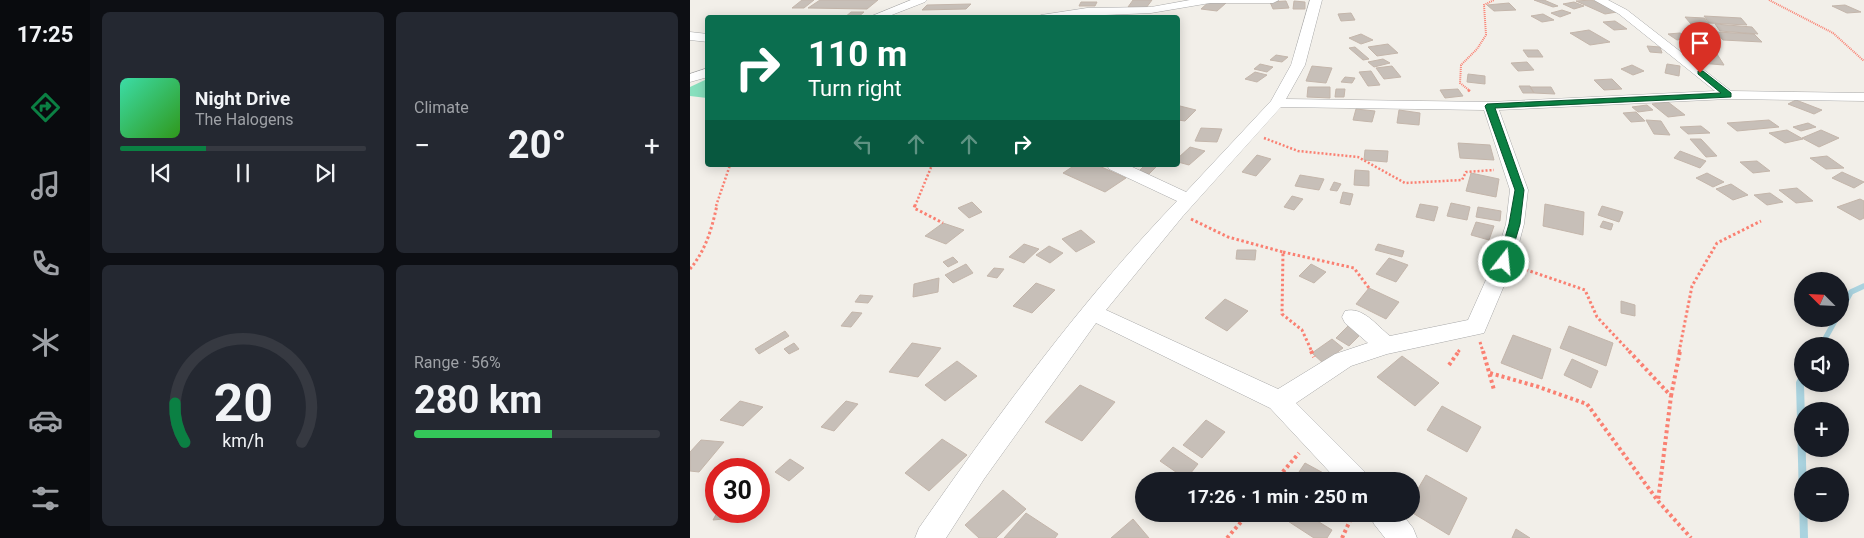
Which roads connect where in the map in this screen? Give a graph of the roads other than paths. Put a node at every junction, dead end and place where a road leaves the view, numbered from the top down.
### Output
1 (921, 0) edge
2 (1273, 0) edge
3 (1316, 0) edge
4 (1600, 0) edge
5 (880, 15) edge
6 (1060, 15) edge
7 (690, 36) edge
8 (705, 38) edge
9 (705, 73) edge
10 (690, 78) edge
11 (1728, 95) junction
12 (1864, 97) edge
13 (1278, 103) junction
14 (1490, 106) junction
15 (1118, 167) edge
16 (1183, 206) junction
17 (1092, 312) junction
18 (1353, 317) dead end
19 (1386, 346) junction
20 (1279, 401) junction
21 (1347, 472) edge
22 (1390, 522) edge
23 (929, 538) edge
24 (1403, 538) edge

1 - 5 street
2 - 6 street
3 - 13 street
4 - 11 street
7 - 8 street
9 - 10 street
11 - 12 street
11 - 14 street
13 - 14 street
13 - 16 street
14 - 19 street
15 - 16 street
16 - 17 street
17 - 20 street
17 - 23 street
18 - 19 street
19 - 20 street
20 - 21 street
22 - 24 street

